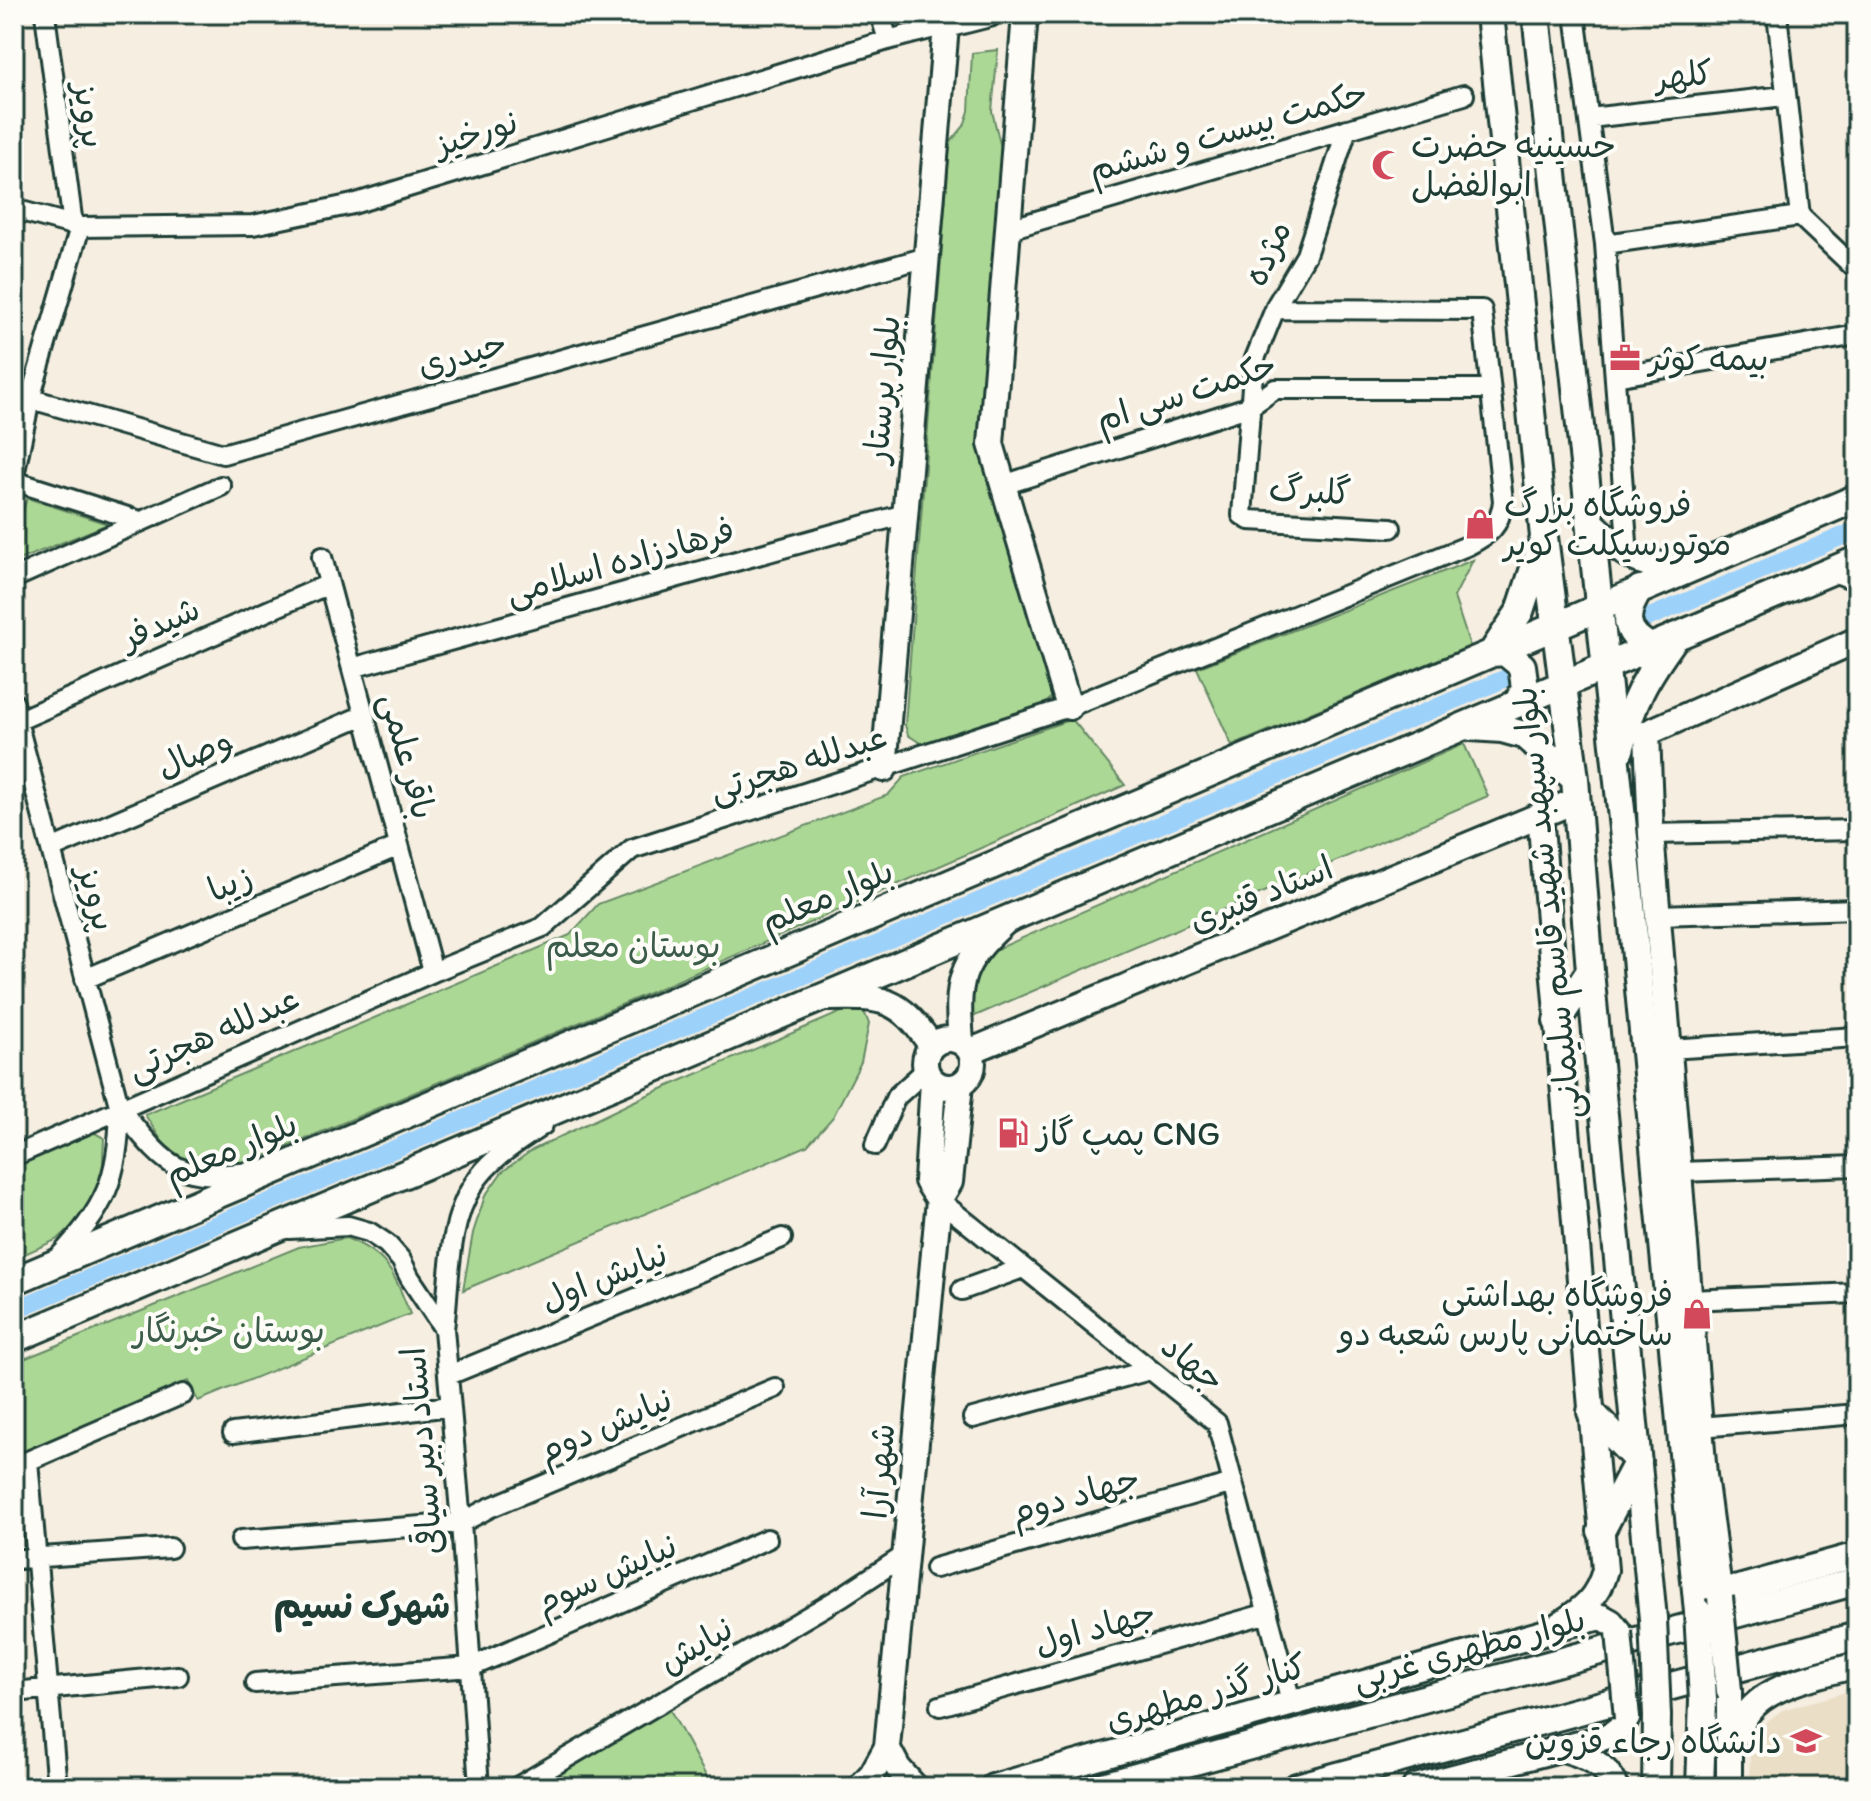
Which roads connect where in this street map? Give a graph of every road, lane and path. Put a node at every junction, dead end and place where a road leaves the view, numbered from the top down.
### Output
1 (45, 14) edge
2 (880, 14) edge
3 (989, 14) edge
4 (1025, 14) edge
5 (1490, 14) edge
6 (1536, 14) edge
7 (1575, 14) edge
8 (1777, 14) edge
9 (947, 19) edge
10 (888, 40) junction
11 (1464, 95) dead end
12 (1784, 96) junction
13 (1590, 118) junction
14 (1347, 129) junction
15 (14, 209) edge
16 (1800, 216) junction
17 (76, 226) junction
18 (1009, 229) junction
19 (1605, 244) junction
20 (927, 257) junction
21 (1857, 270) edge
22 (1275, 309) junction
23 (1857, 335) edge
24 (1615, 377) junction
25 (1489, 389) junction
26 (22, 397) edge
27 (1251, 406) junction
28 (14, 478) edge
29 (1003, 485) junction
30 (221, 486) dead end
31 (1857, 498) edge
32 (905, 514) junction
33 (140, 521) junction
34 (1590, 522) junction
35 (1391, 528) dead end
36 (1544, 537) junction
37 (1628, 556) junction
38 (322, 557) dead end
39 (1857, 560) edge
40 (1684, 570) junction
41 (1831, 571) junction
42 (14, 578) edge
43 (1857, 581) edge
44 (329, 584) junction
45 (1640, 589) junction
46 (1599, 607) junction
47 (1555, 626) junction
48 (1676, 636) junction
49 (1857, 640) edge
50 (1651, 647) junction
51 (1492, 653) junction
52 (1605, 667) junction
53 (352, 668) junction
54 (1563, 685) junction
55 (1517, 704) junction
56 (1069, 707) junction
57 (15, 712) edge
58 (364, 715) junction
59 (1463, 727) junction
60 (884, 769) junction
61 (1615, 772) junction
62 (1576, 790) junction
63 (1540, 815) junction
64 (1857, 830) edge
65 (1651, 834) junction
66 (399, 846) junction
67 (51, 849) junction
68 (1656, 888) junction
69 (1630, 894) junction
70 (1857, 909) edge
71 (1658, 915) junction
72 (1009, 920) junction
73 (1590, 971) junction
74 (433, 972) junction
75 (85, 979) junction
76 (823, 998) junction
77 (1557, 1021) junction
78 (1857, 1037) edge
79 (931, 1045) junction
80 (966, 1046) junction
81 (1669, 1049) junction
82 (929, 1076) junction
83 (960, 1085) junction
84 (570, 1105) junction
85 (120, 1109) junction
86 (875, 1145) dead end
87 (14, 1156) edge
88 (283, 1166) junction
89 (1857, 1166) edge
90 (1679, 1172) junction
91 (939, 1200) junction
92 (275, 1230) junction
93 (782, 1238) dead end
94 (52, 1265) junction
95 (1023, 1268) junction
96 (14, 1281) edge
97 (962, 1290) dead end
98 (1857, 1293) edge
99 (1689, 1300) junction
100 (444, 1329) junction
101 (14, 1339) edge
102 (1150, 1370) junction
103 (449, 1375) junction
104 (775, 1388) dead end
105 (183, 1394) dead end
106 (450, 1406) junction
107 (1678, 1409) junction
108 (1591, 1412) junction
109 (1857, 1414) edge
110 (973, 1418) dead end
111 (1700, 1427) junction
112 (233, 1433) dead end
113 (1638, 1461) junction
114 (21, 1464) edge
115 (1704, 1475) junction
116 (1233, 1483) junction
117 (461, 1523) junction
118 (1601, 1531) junction
119 (767, 1539) dead end
120 (241, 1540) dead end
121 (170, 1548) dead end
122 (905, 1555) junction
123 (1857, 1555) edge
124 (37, 1556) junction
125 (14, 1559) edge
126 (935, 1568) dead end
127 (1857, 1581) edge
128 (1719, 1592) junction
129 (1268, 1613) junction
130 (1550, 1631) junction
131 (1857, 1636) edge
132 (1857, 1665) edge
133 (471, 1667) junction
134 (178, 1676) dead end
135 (255, 1683) dead end
136 (49, 1690) junction
137 (14, 1692) edge
138 (1292, 1705) junction
139 (940, 1706) dead end
140 (887, 1747) junction
141 (1556, 1748) junction
142 (1729, 1749) junction
143 (57, 1787) edge
144 (479, 1787) edge
145 (517, 1787) edge
146 (860, 1787) edge
147 (915, 1787) edge
148 (993, 1787) edge
149 (1099, 1787) edge
150 (1297, 1787) edge
151 (1415, 1787) edge
152 (1616, 1787) edge
153 (1656, 1787) edge
154 (1700, 1787) edge
155 (1729, 1787) edge

1 - 17 street, پرویز
2 - 10 street
3 - 9 street
4 - 18 street
5 - 36 main road, بلوار سپهبد شهید قاسم سلیمانی
6 - 34 main road
7 - 13 street
8 - 12 street
9 - 10 street, نورخیز
9 - 20 street, بلوار پرستار
10 - 17 street, نورخیز
11 - 14 street, حکمت بیست و ششم
12 - 13 street, کلهر
12 - 16 street
13 - 19 street
14 - 18 street, حکمت بیست و ششم
14 - 22 street, مژده
15 - 17 street, نورخیز
16 - 19 street
16 - 21 street
17 - 26 street, پرویز
18 - 29 street
19 - 24 street
20 - 26 street, حیدری
20 - 32 street, بلوار پرستار
22 - 25 street, عبدلله هجرتی
22 - 27 street, مژده
23 - 24 street
24 - 37 street
25 - 27 street, حکمت سی ام
25 - 56 street, عبدلله هجرتی
26 - 28 street, پرویز
27 - 29 street, حکمت سی ام
27 - 35 street, گلبرگ
28 - 33 street
29 - 56 street
30 - 33 street
31 - 40 main road
32 - 53 street, فرهادزاده اسلامی
32 - 60 street, بلوار پرستار
33 - 42 street
34 - 37 main road
34 - 46 main road
36 - 47 main road, بلوار سپهبد شهید قاسم سلیمانی
36 - 51 main road
37 - 40 main road
38 - 44 street, باقر علمی
39 - 41 main road
40 - 45 main road, بلوار معلم
41 - 43 street
41 - 48 main road
44 - 53 street, باقر علمی
44 - 57 street, شیدفر
45 - 46 main road, بلوار معلم
45 - 50 main road
46 - 47 main road, بلوار معلم
46 - 52 main road
47 - 51 main road, بلوار معلم
47 - 54 main road, بلوار سپهبد شهید قاسم سلیمانی
48 - 50 main road
48 - 61 main road
49 - 65 street
50 - 52 main road
51 - 55 main road
51 - 88 main road, بلوار معلم
52 - 54 main road
52 - 61 main road
53 - 58 street, باقر علمی
54 - 55 main road
54 - 62 main road, بلوار سپهبد شهید قاسم سلیمانی
55 - 59 main road
56 - 60 street, عبدلله هجرتی
57 - 67 street, پرویز
58 - 66 street, باقر علمی
58 - 67 street, وصال
59 - 62 main road
59 - 72 main road
60 - 74 street, عبدلله هجرتی
61 - 69 main road
62 - 63 street, استاد قنبری
62 - 73 main road, بلوار سپهبد شهید قاسم سلیمانی
63 - 77 street, کنار گذر مطهری
63 - 80 street, استاد قنبری
64 - 65 street
65 - 68 street
66 - 74 street, باقر علمی
66 - 75 street, زیبا
67 - 75 street, پرویز
68 - 69 street
68 - 71 street
69 - 107 main road
70 - 71 street
71 - 81 street
72 - 76 main road
72 - 80 street, شهر آرا
73 - 77 main road
73 - 113 main road, بلوار سپهبد شهید قاسم سلیمانی
74 - 85 street, عبدلله هجرتی
75 - 85 street, پرویز
76 - 79 street
76 - 84 main road
77 - 108 street, کنار گذر مطهری
78 - 81 street
79 - 80 street
79 - 82 street, شهر آرا
80 - 83 street, شهر آرا
81 - 90 street
82 - 83 street
82 - 86 street
82 - 91 street, شهر آرا
83 - 91 street, شهر آرا
84 - 92 main road
84 - 100 street
85 - 87 street, عبدلله هجرتی
85 - 88 street, پرویز
85 - 94 street, پرویز
88 - 94 main road, بلوار معلم
89 - 90 street
90 - 99 street
91 - 95 street, جهاد
91 - 122 street, شهر آرا
92 - 100 street, استاد دبیر سیاقی
92 - 101 main road
93 - 103 street, نیایش اول
94 - 96 main road, بلوار معلم
95 - 97 street
95 - 102 street, جهاد
98 - 99 street
99 - 111 street
100 - 103 street, استاد دبیر سیاقی
102 - 110 street
102 - 116 street, جهاد
103 - 106 street, استاد دبیر سیاقی
104 - 117 street, نیایش دوم
105 - 114 street
106 - 112 street
106 - 117 street, استاد دبیر سیاقی
107 - 115 main road
107 - 154 main road, bridge
108 - 113 main road
108 - 118 street, کنار گذر مطهری
109 - 111 street
111 - 115 street
113 - 118 main road
113 - 153 main road, بلوار سپهبد شهید قاسم سلیمانی, bridge
114 - 124 street
115 - 128 street
116 - 126 street, جهاد دوم
116 - 129 street, جهاد
117 - 120 street
117 - 133 street, استاد دبیر سیاقی
118 - 130 street, کنار گذر مطهری
119 - 133 street, نیایش سوم
121 - 124 street
122 - 140 street, شهر آرا
122 - 145 street, نيايش
123 - 128 street
124 - 125 street
124 - 136 street
127 - 149 main road, بلوار مطهری غربی
128 - 142 street, bridge
129 - 138 street, جهاد
129 - 139 street, جهاد اول
130 - 138 street, کنار گذر مطهری
130 - 141 street, bridge
131 - 150 main road
132 - 142 street
133 - 135 street, نیایش سوم
133 - 144 street, استاد دبیر سیاقی
134 - 136 street
136 - 137 street
136 - 143 street
138 - 148 street, کنار گذر مطهری
140 - 146 street
140 - 147 street
141 - 151 street
141 - 152 street
142 - 155 street

